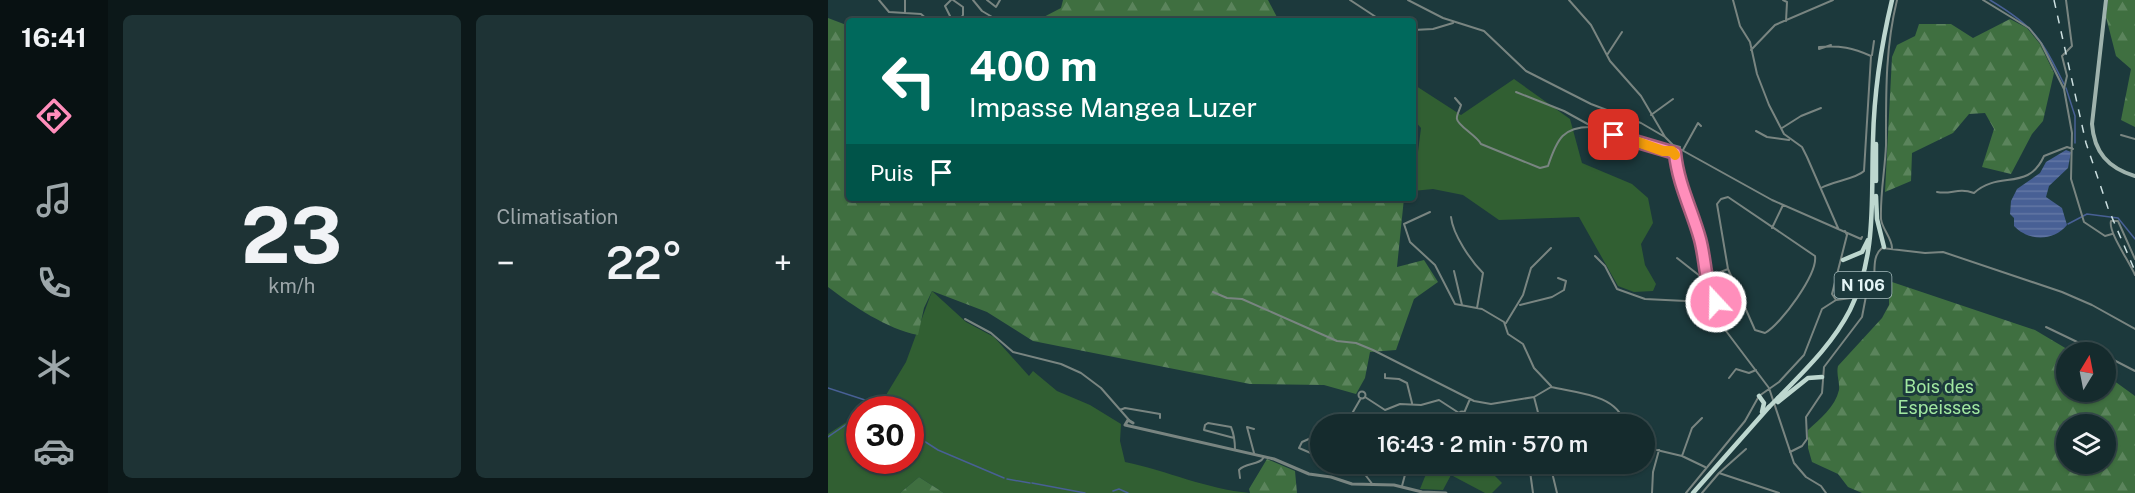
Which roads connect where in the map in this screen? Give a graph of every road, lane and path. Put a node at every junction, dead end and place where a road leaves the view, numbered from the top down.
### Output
1 (879, 0) edge
2 (905, 0) edge
3 (952, 0) edge
4 (973, 0) edge
5 (987, 0) edge
6 (1000, 0) edge
7 (1350, 0) edge
8 (1408, 0) edge
9 (1569, 0) edge
10 (1733, 0) edge
11 (1833, 0) edge
12 (1892, 0) edge
13 (1897, 0) edge
14 (1983, 0) edge
15 (2066, 0) edge
16 (2106, 0) edge
17 (1786, 1) edge
18 (996, 7) junction
19 (905, 13) junction
20 (993, 16) junction
21 (926, 18) edge
22 (951, 18) edge
23 (962, 18) edge
24 (995, 18) edge
25 (1375, 18) edge
26 (1786, 21) junction
27 (1453, 23) junction
28 (1416, 30) edge
29 (1622, 32) dead end
30 (1874, 40) dead end
31 (1831, 45) dead end
32 (1751, 51) junction
33 (1607, 55) junction
34 (1871, 56) junction
35 (2064, 89) junction
36 (1516, 92) dead end
37 (1455, 98) dead end
38 (1674, 99) dead end
39 (1875, 103) junction
40 (1821, 108) dead end
41 (1651, 115) junction
42 (1701, 126) dead end
43 (1593, 127) junction
44 (1782, 128) junction
45 (1756, 131) dead end
46 (2121, 135) dead end
47 (1665, 137) junction
48 (2135, 139) edge
49 (1789, 140) junction
50 (1673, 145) junction
51 (2073, 149) junction
52 (1682, 150) junction
53 (1673, 152) junction
54 (2135, 176) edge
55 (1821, 188) junction
56 (1937, 192) dead end
57 (1876, 196) junction
58 (1783, 205) junction
59 (1430, 212) dead end
60 (1451, 217) dead end
61 (1872, 220) junction
62 (1772, 228) junction
63 (1839, 228) junction
64 (1845, 231) junction
65 (2112, 234) junction
66 (1862, 237) dead end
67 (1884, 247) junction
68 (1551, 248) dead end
69 (1892, 248) junction
70 (1595, 256) dead end
71 (1677, 258) dead end
72 (2135, 259) edge
73 (1843, 260) junction
74 (1728, 269) junction
75 (1454, 271) dead end
76 (2135, 275) edge
77 (1558, 278) dead end
78 (1706, 279) junction
79 (1213, 292) dead end
80 (1866, 296) junction
81 (1836, 300) junction
82 (1462, 305) junction
83 (1517, 307) junction
84 (1477, 308) junction
85 (965, 319) dead end
86 (1719, 319) junction
87 (1505, 324) junction
88 (2046, 327) dead end
89 (2135, 329) edge
90 (2077, 342) edge
91 (2116, 361) edge
92 (1756, 370) junction
93 (2135, 371) edge
94 (1385, 374) dead end
95 (1822, 377) junction
96 (1730, 378) dead end
97 (1551, 387) junction
98 (1769, 388) junction
99 (1759, 396) junction
100 (1534, 397) junction
101 (1470, 399) junction
102 (1778, 400) junction
103 (1412, 403) junction
104 (1770, 409) junction
105 (1120, 410) junction
106 (1459, 413) joint
107 (1464, 413) joint
108 (1352, 414) edge
109 (1538, 414) edge
110 (1620, 414) edge
111 (1160, 418) dead end
112 (1702, 418) dead end
113 (1127, 419) junction
114 (1134, 426) junction
115 (1254, 429) dead end
116 (1234, 438) junction
117 (1310, 438) edge
118 (1737, 441) junction
119 (1655, 449) edge
120 (1746, 449) dead end
121 (1235, 450) junction
122 (1659, 450) junction
123 (1790, 452) junction
124 (1310, 453) edge
125 (1254, 456) junction
126 (1682, 456) junction
127 (1264, 457) junction
128 (1705, 467) junction
129 (1719, 473) junction
130 (1366, 474) edge
131 (1405, 474) edge
132 (1530, 474) edge
133 (1552, 474) edge
134 (1240, 478) dead end
135 (1369, 483) junction
136 (1402, 486) junction
137 (1446, 493) edge
138 (1533, 493) edge
139 (1557, 493) edge
140 (1652, 493) edge
141 (1686, 493) edge
142 (1695, 493) edge
143 (1702, 493) edge
144 (1779, 493) edge
145 (1826, 493) edge

1 - 19 street
2 - 19 street
3 - 22 street
3 - 23 street
4 - 20 street
5 - 18 street
6 - 18 street
7 - 25 street
8 - 27 street
9 - 33 street
10 - 32 street
11 - 26 street
12 - 39 main road, N 106
13 - 69 street
14 - 35 street
15 - 35 street
16 - 54 main road
17 - 26 street
18 - 20 street
19 - 21 street
20 - 24 street
26 - 32 street
27 - 28 street
27 - 47 street
29 - 33 street
30 - 34 street
31 - 34 street
32 - 44 street
33 - 41 street
34 - 55 street
35 - 51 street
36 - 43 street
37 - 43 street
38 - 41 street
39 - 57 main road, N 106
39 - 61 main road, N 106
40 - 44 street
41 - 47 street
42 - 52 street
43 - 53 street
44 - 49 street
45 - 49 street
46 - 48 street
47 - 50 street
49 - 55 street
50 - 52 street
50 - 53 street
51 - 56 street
51 - 65 street
52 - 53 street
52 - 58 street
53 - 78 street
55 - 63 street
57 - 67 main road
57 - 102 main road, N 106
58 - 62 street
58 - 63 street
59 - 82 street
60 - 84 street
61 - 73 main road
61 - 102 main road, N 106
62 - 74 street
62 - 74 street
63 - 64 street
64 - 66 street
64 - 73 street
65 - 72 street
65 - 76 street
67 - 69 street
67 - 80 street
68 - 83 street
69 - 89 street
70 - 86 street
71 - 78 street
73 - 81 street
74 - 78 street
75 - 82 street
77 - 83 street
78 - 86 street
79 - 101 street
80 - 81 street, bridge
80 - 95 street
81 - 98 street
82 - 84 street
83 - 87 street
84 - 87 street
85 - 105 street
86 - 92 street
87 - 97 street
88 - 90 street
91 - 93 street
92 - 96 street
92 - 98 street
94 - 103 street
95 - 102 main road
95 - 123 street
97 - 100 street
97 - 110 street
98 - 99 street
98 - 123 street
99 - 118 main road
99 - 128 street
100 - 101 street
100 - 109 street
101 - 107 street
102 - 104 main road, N 106, bridge
103 - 106 street
103 - 108 street
104 - 118 main road, N 106
104 - 142 main road, N 106
105 - 111 street
105 - 113 street
106 - 107 street
112 - 126 street
113 - 114 street
113 - 114 street
114 - 121 street
115 - 125 street
116 - 116 street
116 - 121 street
117 - 124 street
118 - 142 main road, N 106
119 - 122 street
120 - 129 street
121 - 125 street
122 - 126 street
122 - 140 street
123 - 145 street
125 - 127 street
126 - 128 street
127 - 134 street
127 - 135 street
128 - 141 street
129 - 143 street
129 - 144 street
130 - 135 street
131 - 136 street
132 - 138 street
133 - 139 street
135 - 136 street
136 - 137 street

